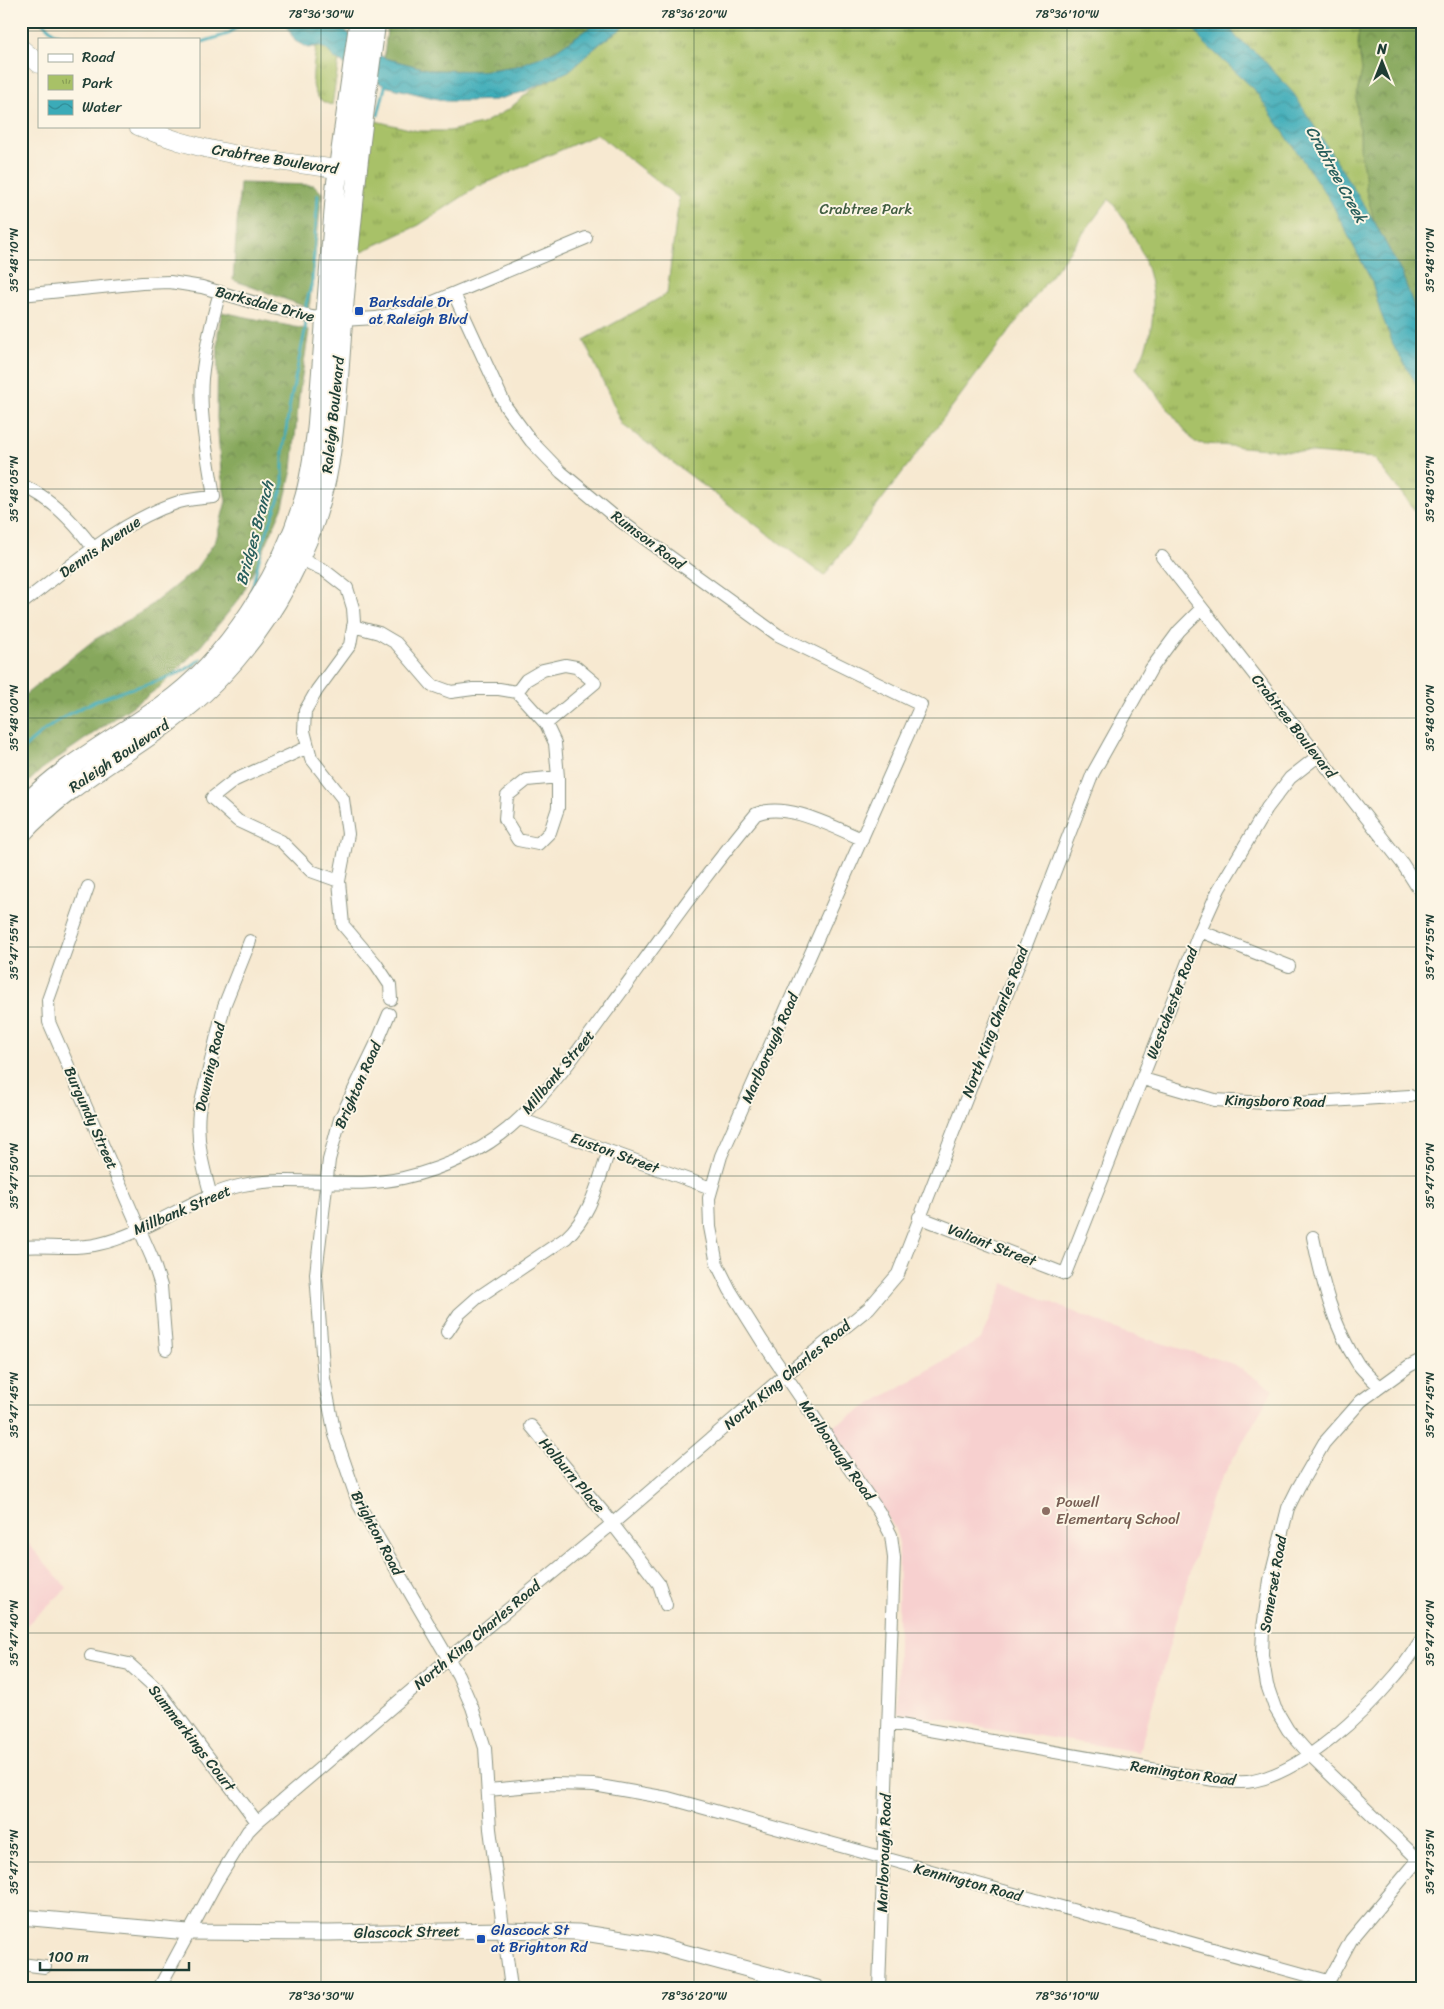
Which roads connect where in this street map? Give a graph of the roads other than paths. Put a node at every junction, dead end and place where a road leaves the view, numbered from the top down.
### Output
1 (359, 21) edge
2 (376, 21) edge
3 (21, 48) edge
4 (38, 63) edge
5 (143, 128) edge
6 (347, 170) junction
7 (586, 238) dead end
8 (220, 292) junction
9 (21, 294) edge
10 (454, 294) junction
11 (333, 320) junction
12 (21, 484) edge
13 (94, 549) junction
14 (292, 555) junction
15 (1162, 556) dead end
16 (21, 604) edge
17 (1202, 608) junction
18 (353, 626) junction
19 (517, 692) junction
20 (921, 705) joint
21 (546, 724) junction
22 (308, 747) junction
23 (1318, 756) junction
24 (558, 777) junction
25 (21, 809) edge
26 (21, 834) edge
27 (862, 839) junction
28 (339, 881) junction
29 (88, 887) dead end
30 (1423, 896) edge
31 (1200, 930) junction
32 (250, 941) dead end
33 (1289, 966) dead end
34 (391, 999) dead end
35 (389, 1014) dead end
36 (1143, 1079) junction
37 (1410, 1096) dead end
38 (520, 1119) junction
39 (609, 1150) junction
40 (326, 1182) junction
41 (711, 1188) junction
42 (211, 1196) junction
43 (920, 1217) junction
44 (139, 1230) junction
45 (1312, 1237) dead end
46 (21, 1247) edge
47 (1065, 1274) joint
48 (447, 1332) dead end
49 (166, 1349) dead end
50 (1423, 1359) edge
51 (786, 1375) junction
52 (1379, 1386) junction
53 (531, 1426) dead end
54 (612, 1524) junction
55 (666, 1606) dead end
56 (1423, 1638) edge
57 (91, 1656) dead end
58 (448, 1659) junction
59 (889, 1723) junction
60 (1310, 1755) junction
61 (488, 1790) junction
62 (257, 1822) junction
63 (883, 1859) junction
64 (1421, 1859) edge
65 (21, 1917) edge
66 (503, 1930) junction
67 (188, 1932) junction
68 (21, 1964) edge
69 (45, 1967) dead end
70 (1326, 1984) edge
71 (160, 1988) edge
72 (511, 1988) edge
73 (817, 1988) edge
74 (879, 1988) edge

1 - 6 main road, Raleigh Boulevard
2 - 6 main road, Raleigh Boulevard
3 - 4 main road
5 - 6 main road, Crabtree Boulevard
6 - 11 main road, Raleigh Boulevard
7 - 10 street, Barksdale Drive
8 - 9 street, Barksdale Drive
8 - 11 street, Barksdale Drive
8 - 13 street, Dennis Avenue
10 - 11 street, Barksdale Drive
10 - 20 street, Rumson Road
11 - 14 main road, Raleigh Boulevard
12 - 13 street
13 - 16 street, Dennis Avenue
14 - 18 street
14 - 25 main road, Raleigh Boulevard
14 - 26 main road, Raleigh Boulevard
15 - 17 street, Crabtree Boulevard
17 - 23 street, Crabtree Boulevard
17 - 43 street, North King Charles Road
18 - 19 street
18 - 22 street
19 - 21 street
19 - 21 street
20 - 27 street, Marlborough Road
21 - 24 street
22 - 28 street
22 - 28 street
23 - 30 street, Crabtree Boulevard
23 - 31 street, Westchester Road
24 - 24 street
27 - 38 street, Millbank Street
27 - 41 street, Marlborough Road
28 - 34 street
29 - 44 street, Burgundy Street
31 - 33 street
31 - 36 street, Westchester Road
32 - 42 street, Downing Road
35 - 40 street, Brighton Road
36 - 37 street, Kingsboro Road
36 - 47 street, Westchester Road
38 - 39 street, Euston Street
38 - 40 street, Millbank Street
39 - 41 street, Euston Street
39 - 48 street
40 - 42 street, Millbank Street
40 - 58 street, Brighton Road
41 - 51 street, Marlborough Road
42 - 44 street, Millbank Street
43 - 47 street, Valiant Street
43 - 51 street, North King Charles Road
44 - 46 street, Millbank Street
44 - 49 street, Burgundy Street
45 - 52 street
50 - 52 street, Somerset Road
51 - 54 street, North King Charles Road
51 - 59 street, Marlborough Road
52 - 60 street, Somerset Road
53 - 54 street, Holburn Place
54 - 55 street, Holburn Place
54 - 58 street, North King Charles Road
56 - 60 street, Remington Road
57 - 62 street, Summerkings Court
58 - 61 street, Brighton Road
58 - 62 street, North King Charles Road
59 - 60 street, Remington Road
59 - 63 street, Marlborough Road
60 - 64 street, Somerset Road
61 - 63 street, Kennington Road
61 - 66 street, Brighton Road
62 - 67 street, North King Charles Road
63 - 70 street, Kennington Road
63 - 74 street, Marlborough Road
64 - 70 street
65 - 67 street, Glascock Street
66 - 67 street, Glascock Street
66 - 72 street, Brighton Road
66 - 73 street, Glascock Street
67 - 71 street, North King Charles Road
68 - 69 street

